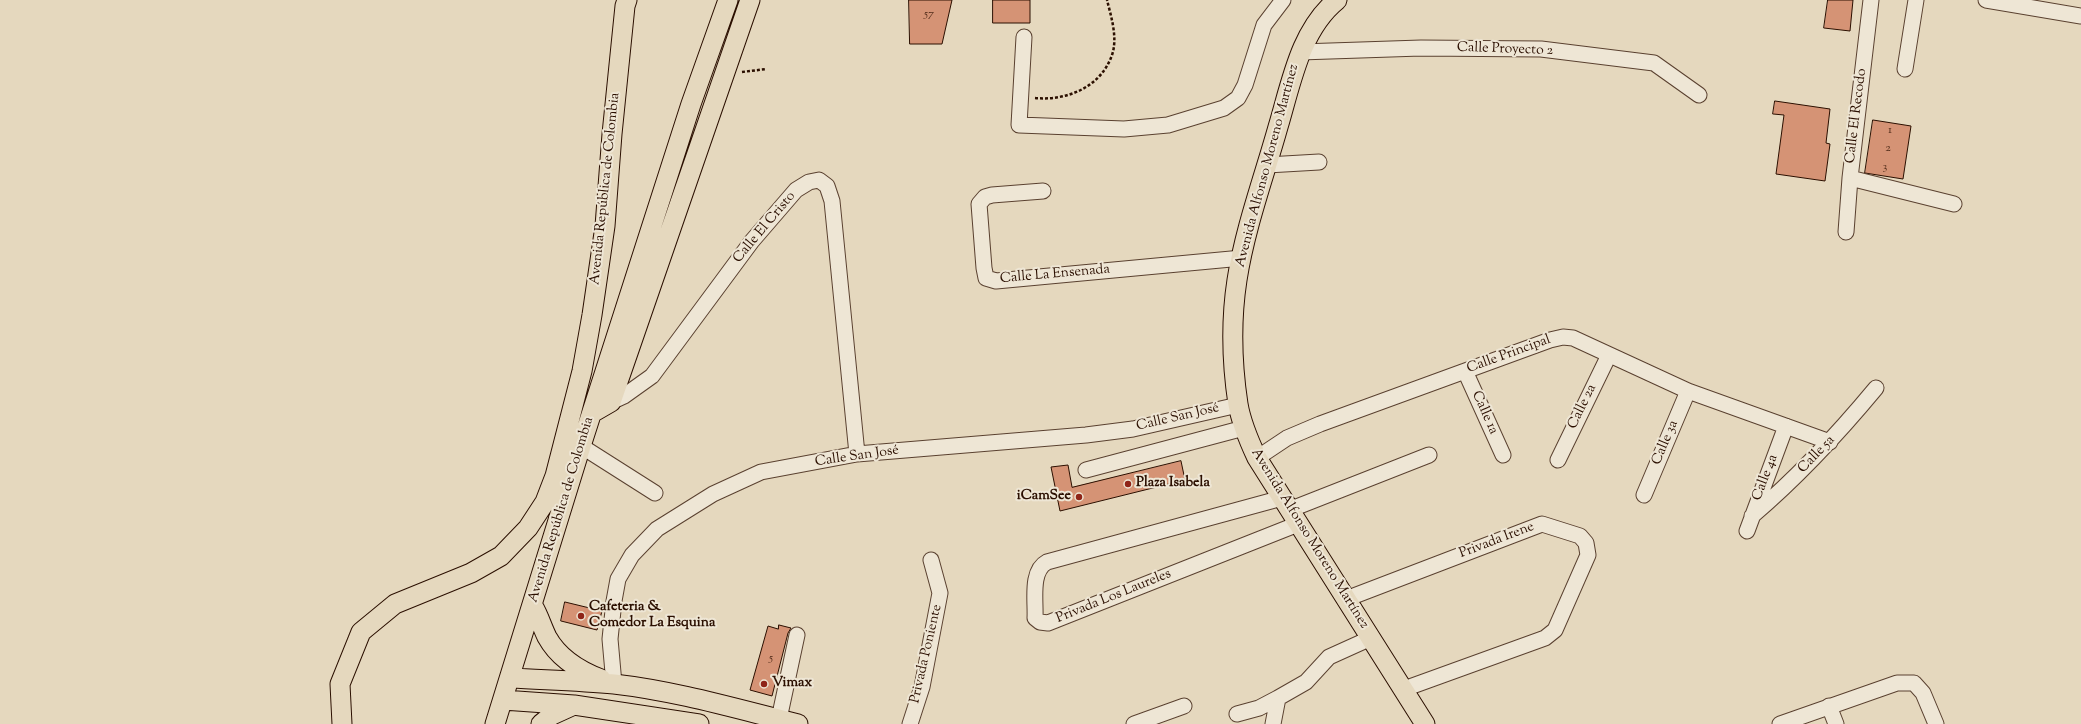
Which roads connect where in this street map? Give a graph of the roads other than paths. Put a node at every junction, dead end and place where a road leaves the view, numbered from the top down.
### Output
1 (627, 0) edge
2 (728, 0) edge
3 (750, 0) edge
4 (1337, 0) edge
5 (1871, 0) edge
6 (1916, 0) edge
7 (1986, 0) edge
8 (1278, 3) edge
9 (2081, 16) edge
10 (1024, 37) dead end
11 (1300, 52) junction
12 (1905, 69) dead end
13 (1699, 95) dead end
14 (1319, 162) dead end
15 (1267, 165) junction
16 (1850, 178) junction
17 (1043, 191) dead end
18 (1954, 204) dead end
19 (1846, 232) dead end
20 (1242, 258) junction
21 (1609, 355) junction
22 (1465, 371) junction
23 (1876, 388) dead end
24 (1688, 391) junction
25 (611, 402) junction
26 (1238, 405) junction
27 (592, 413) junction
28 (1786, 426) junction
29 (1244, 428) junction
30 (1830, 442) junction
31 (581, 446) junction
32 (857, 454) junction
33 (1429, 455) dead end
34 (1503, 455) dead end
35 (1257, 458) junction
36 (1558, 460) dead end
37 (1086, 470) dead end
38 (655, 493) dead end
39 (1644, 495) dead end
40 (1290, 510) junction
41 (1752, 516) junction
42 (1747, 531) dead end
43 (931, 560) dead end
44 (1346, 599) junction
45 (533, 606) junction
46 (797, 635) dead end
47 (1371, 638) junction
48 (511, 678) junction
49 (614, 684) junction
50 (1404, 689) junction
51 (1278, 698) junction
52 (503, 700) junction
53 (574, 705) junction
54 (1184, 706) dead end
55 (1829, 706) junction
56 (1238, 714) dead end
57 (617, 718) edge
58 (779, 719) junction
59 (342, 724) edge
60 (495, 724) edge
61 (540, 724) edge
62 (699, 724) edge
63 (798, 724) edge
64 (910, 724) edge
65 (1134, 724) edge
66 (1273, 724) edge
67 (1426, 724) edge
68 (1780, 724) edge
69 (1836, 724) edge
70 (1936, 724) edge

1 - 59 main road, Avenida República de Colombia
2 - 27 main road, Avenida República de Colombia
3 - 25 main road
4 - 11 main road, Avenida Alfonso Moreno Martínez
5 - 16 street, Calle El Recodo
6 - 12 street
7 - 9 street
8 - 10 street
11 - 13 street, Calle Proyecto 2
11 - 15 main road, Avenida Alfonso Moreno Martínez
14 - 15 street
15 - 20 main road, Avenida Alfonso Moreno Martínez
16 - 18 street
16 - 19 street, Calle El Recodo
17 - 20 street, Calle La Ensenada
20 - 26 main road, Avenida Alfonso Moreno Martínez
21 - 22 street, Calle Principal
21 - 24 street, Calle Principal
21 - 36 street, Calle 2a
22 - 34 street, Calle 1a
22 - 35 street, Calle Principal
23 - 30 street, Calle 5a
24 - 28 street, Calle Principal
24 - 39 street, Calle 3a
25 - 27 main road
25 - 32 street, Calle El Cristo
26 - 29 main road, Avenida Alfonso Moreno Martínez
26 - 32 street, Calle San José
27 - 31 main road, Avenida República de Colombia
28 - 30 street, Calle Principal
28 - 41 street, Calle 4a
29 - 35 main road, Avenida Alfonso Moreno Martínez
29 - 37 street
30 - 41 street, Calle 5a
31 - 38 street
31 - 45 main road, Avenida República de Colombia
32 - 49 street, Calle San José
33 - 40 street
35 - 40 main road, Avenida Alfonso Moreno Martínez
40 - 40 street, Privada Los Laureles
40 - 44 main road, Avenida Alfonso Moreno Martínez
41 - 42 street, Calle 4a
43 - 64 street, Privada Poniente
44 - 47 main road, Avenida Alfonso Moreno Martínez
44 - 50 street, Privada Irene
45 - 48 main road, Avenida República de Colombia
45 - 49 main road
46 - 58 street
47 - 50 main road, Avenida Alfonso Moreno Martínez
47 - 51 street
48 - 49 main road
48 - 52 main road, Avenida República de Colombia
49 - 58 main road
50 - 67 main road, Avenida Alfonso Moreno Martínez
51 - 56 street
51 - 66 street
52 - 53 main road
52 - 60 main road, Avenida República de Colombia
53 - 57 main road
53 - 61 main road
54 - 65 street
55 - 68 street
55 - 69 street
55 - 70 street
57 - 62 main road
58 - 63 main road

